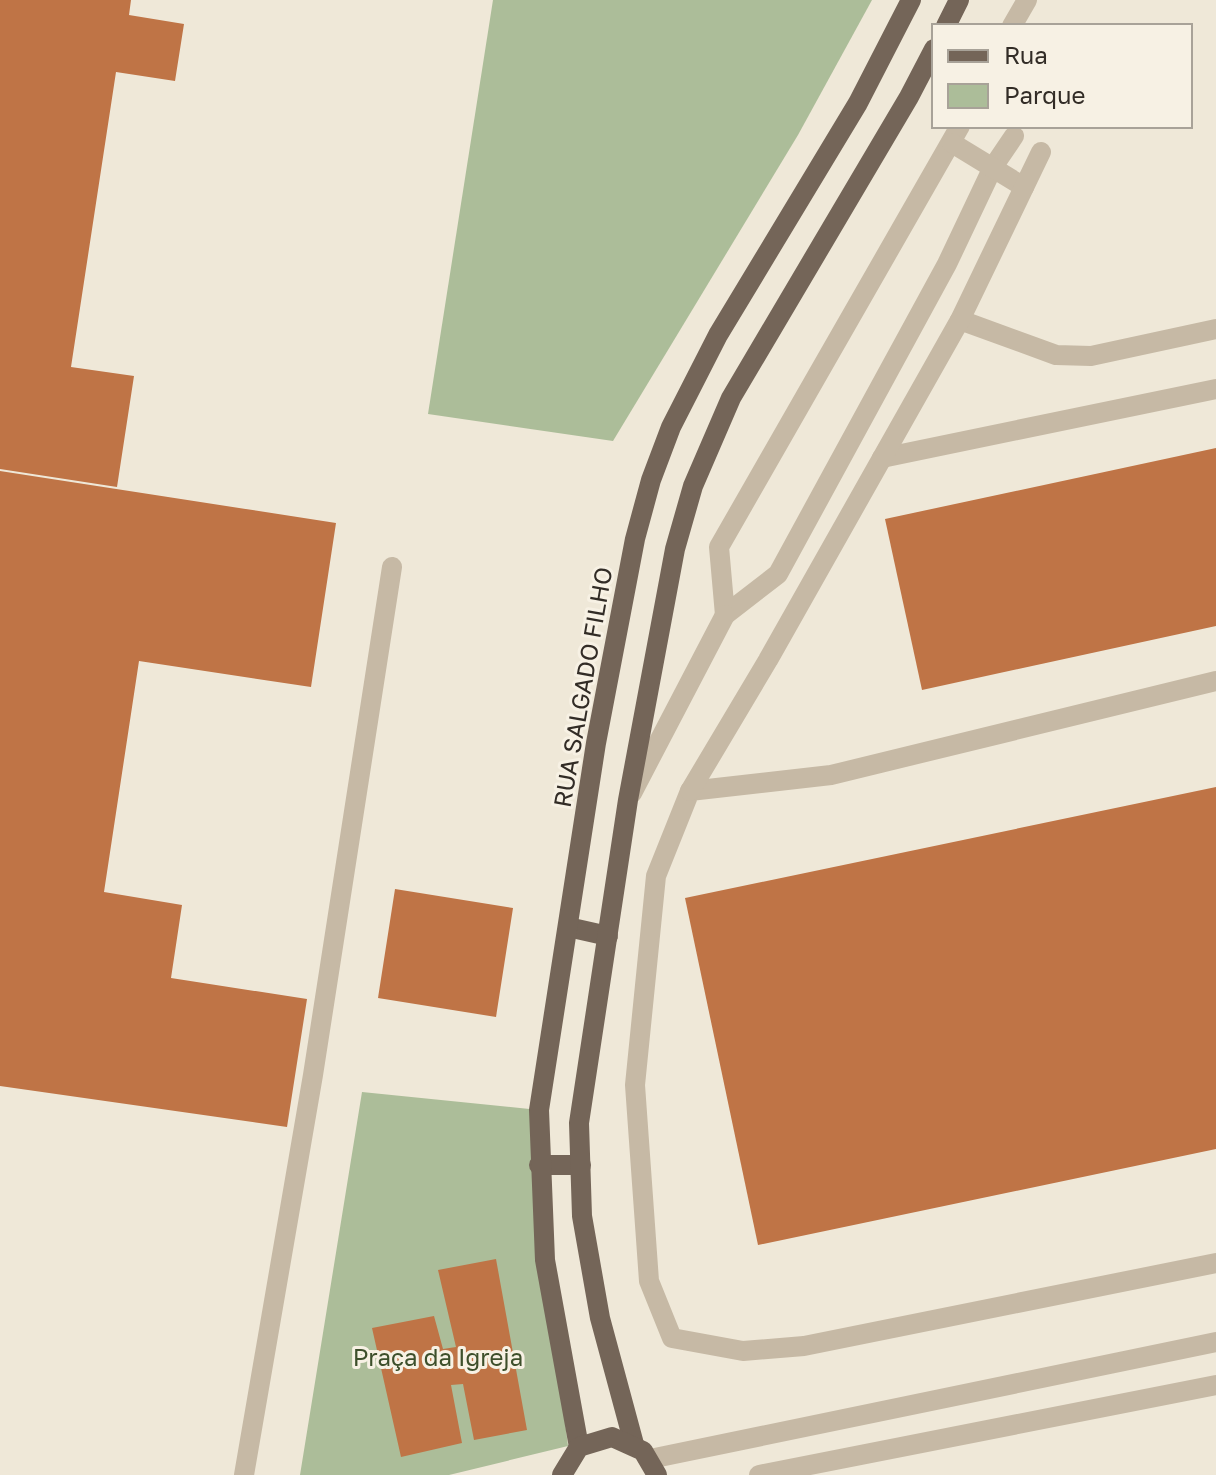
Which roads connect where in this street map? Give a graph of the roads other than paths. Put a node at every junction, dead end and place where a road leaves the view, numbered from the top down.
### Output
1 (911, 0) edge
2 (959, 0) edge
3 (1027, 0) edge
4 (947, 24) edge
5 (1013, 24) edge
6 (932, 53) edge
7 (956, 134) edge
8 (1014, 136) dead end
9 (1041, 152) dead end
10 (993, 167) junction
11 (1024, 187) junction
12 (960, 320) junction
13 (1216, 329) edge
14 (1216, 389) edge
15 (882, 458) junction
16 (392, 567) dead end
17 (725, 615) junction
18 (1216, 681) edge
19 (690, 791) junction
20 (628, 800) junction
21 (568, 927) junction
22 (608, 936) junction
23 (539, 1165) junction
24 (581, 1165) junction
25 (1216, 1263) edge
26 (1216, 1342) edge
27 (1216, 1385) edge
28 (634, 1444) junction
29 (579, 1447) junction
30 (653, 1467) edge
31 (244, 1475) edge
32 (562, 1475) edge
33 (759, 1475) edge

1 - 21 main road, RUA SALGADO FILHO
2 - 4 main road
3 - 5 street
6 - 20 main road
7 - 10 street
7 - 17 street
8 - 10 street
9 - 11 street
10 - 11 street
10 - 17 street
11 - 12 street
12 - 13 street
12 - 15 street
14 - 15 street
15 - 19 street
16 - 31 street
17 - 20 street
18 - 19 street
19 - 25 street
20 - 22 main road
21 - 22 main road
21 - 23 main road, RUA SALGADO FILHO
22 - 24 main road
23 - 24 main road
23 - 29 main road, RUA SALGADO FILHO
24 - 28 main road
26 - 30 street
27 - 33 street
28 - 29 main road
28 - 30 main road
29 - 32 main road

